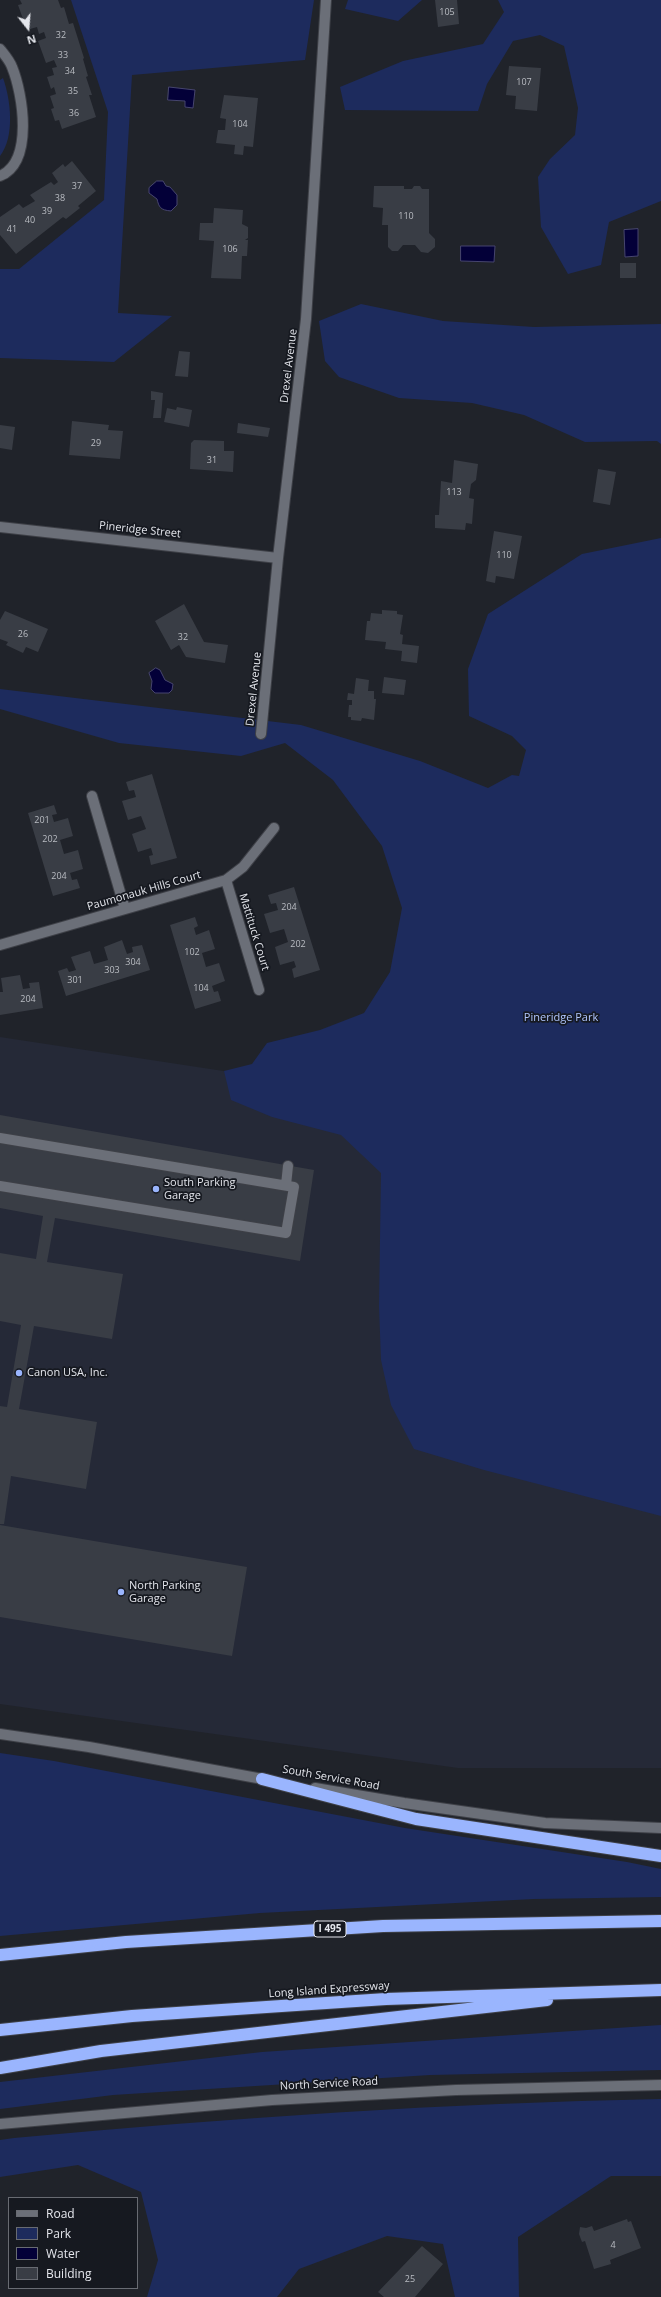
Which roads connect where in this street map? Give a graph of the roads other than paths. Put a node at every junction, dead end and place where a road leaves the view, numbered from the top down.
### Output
1 (326, 0) edge
2 (0, 49) edge
3 (0, 176) edge
4 (0, 527) edge
5 (278, 558) junction
6 (261, 734) dead end
7 (92, 796) dead end
8 (274, 828) dead end
9 (226, 880) junction
10 (125, 909) junction
11 (0, 945) edge
12 (259, 990) dead end
13 (0, 1138) edge
14 (288, 1166) dead end
15 (0, 1186) edge
16 (286, 1186) junction
17 (0, 1734) edge
18 (262, 1778) junction
19 (661, 1828) edge
20 (661, 1856) edge
21 (661, 1921) edge
22 (0, 1955) edge
23 (641, 1990) junction
24 (661, 1990) edge
25 (0, 2030) edge
26 (0, 2068) edge
27 (661, 2085) edge
28 (0, 2124) edge

1 - 5 street, Drexel Avenue
2 - 3 street
4 - 5 street, Pineridge Street
5 - 6 street, Drexel Avenue
7 - 10 street
8 - 9 street, Paumonauk Hills Court
9 - 10 street, Paumonauk Hills Court
9 - 12 street, Mattituck Court
10 - 11 street, Paumonauk Hills Court
13 - 16 street
14 - 16 street
15 - 16 street
17 - 18 street, South Service Road
18 - 19 street, South Service Road
18 - 20 highway
21 - 22 highway, I 495
23 - 24 highway, Long Island Expressway
23 - 25 highway, Long Island Expressway
23 - 26 highway
27 - 28 street, North Service Road

